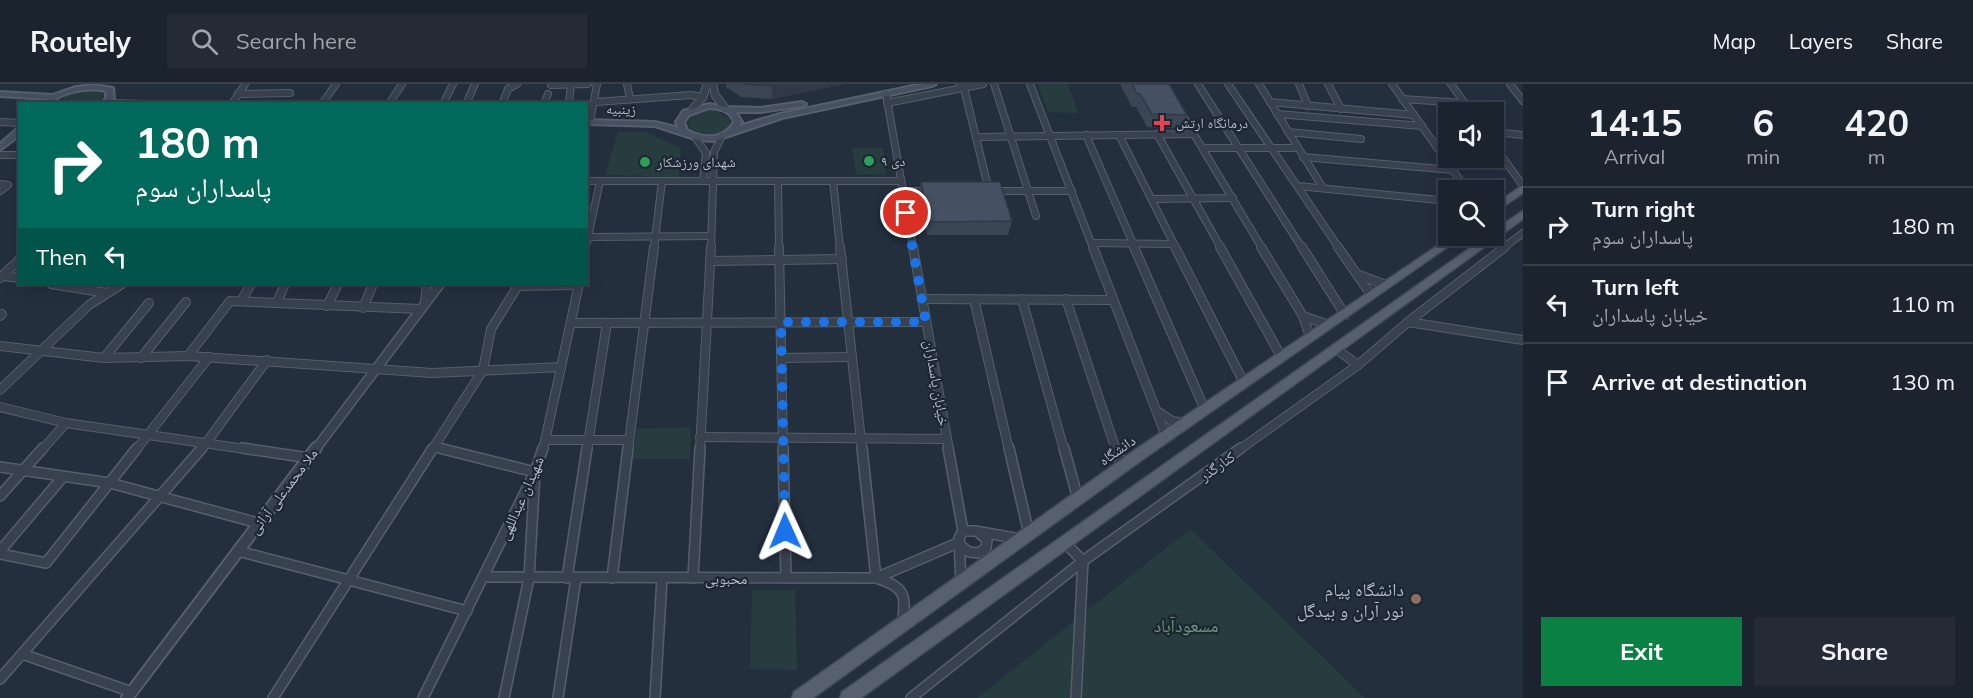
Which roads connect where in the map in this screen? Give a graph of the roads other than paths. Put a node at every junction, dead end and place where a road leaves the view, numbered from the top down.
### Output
1 (245, 84) edge
2 (336, 84) edge
3 (402, 84) edge
4 (453, 84) edge
5 (475, 84) edge
6 (517, 84) edge
7 (563, 84) edge
8 (588, 84) edge
9 (597, 84) edge
10 (627, 84) edge
11 (707, 84) edge
12 (713, 84) edge
13 (905, 84) edge
14 (932, 84) edge
15 (983, 84) edge
16 (994, 84) edge
17 (1030, 84) edge
18 (1198, 84) edge
19 (1228, 84) edge
20 (1259, 84) edge
21 (1299, 84) edge
22 (1328, 84) edge
23 (1392, 84) edge
24 (1451, 84) edge
25 (1510, 84) edge
26 (551, 85) edge
27 (571, 85) edge
28 (108, 86) edge
29 (962, 86) edge
30 (290, 93) dead end
31 (0, 94) edge
32 (238, 94) junction
33 (548, 94) dead end
34 (886, 94) junction
35 (703, 97) junction
36 (630, 99) junction
37 (1402, 99) junction
38 (49, 100) edge
39 (1523, 101) edge
40 (107, 102) edge
41 (233, 102) edge
42 (323, 102) edge
43 (390, 102) edge
44 (444, 102) edge
45 (467, 102) edge
46 (503, 102) edge
47 (545, 102) edge
48 (569, 102) dead end
49 (596, 102) junction
50 (1270, 102) junction
51 (1449, 102) edge
52 (1464, 102) edge
53 (888, 104) junction
54 (1176, 104) edge
55 (1308, 106) junction
56 (726, 109) junction
57 (1341, 109) junction
58 (761, 110) junction
59 (689, 111) junction
60 (1277, 114) junction
61 (1414, 115) junction
62 (765, 121) junction
63 (0, 122) edge
64 (588, 122) edge
65 (18, 123) edge
66 (655, 124) junction
67 (1422, 126) junction
68 (733, 131) junction
69 (1288, 132) junction
70 (1504, 133) edge
71 (17, 134) edge
72 (1157, 134) junction
73 (1194, 134) junction
74 (692, 135) junction
75 (1086, 135) junction
76 (1119, 135) junction
77 (1523, 135) edge
78 (722, 136) junction
79 (1011, 136) junction
80 (1050, 136) junction
81 (976, 137) junction
82 (1361, 139) dead end
83 (0, 148) edge
84 (1203, 148) junction
85 (1239, 148) junction
86 (1271, 148) junction
87 (1298, 148) junction
88 (0, 155) edge
89 (18, 155) edge
90 (1304, 157) junction
91 (1504, 159) edge
92 (1453, 170) junction
93 (1460, 180) edge
94 (588, 181) edge
95 (600, 181) junction
96 (662, 181) junction
97 (703, 181) junction
98 (715, 181) junction
99 (778, 181) junction
100 (833, 181) junction
101 (900, 181) junction
102 (0, 184) edge
103 (1298, 186) junction
104 (1523, 187) edge
105 (1323, 189) junction
106 (0, 191) edge
107 (902, 191) junction
108 (935, 191) edge
109 (978, 191) edge
110 (989, 191) junction
111 (1028, 191) junction
112 (1072, 191) junction
113 (1233, 198) junction
114 (1152, 199) junction
115 (1193, 199) junction
116 (1438, 200) edge
117 (1504, 202) edge
118 (1523, 214) edge
119 (1036, 216) dead end
120 (1504, 228) edge
121 (1523, 233) edge
122 (711, 236) junction
123 (589, 237) junction
124 (655, 237) junction
125 (588, 240) edge
126 (1092, 243) junction
127 (1133, 244) junction
128 (1174, 244) junction
129 (1443, 246) edge
130 (1479, 246) edge
131 (842, 259) junction
132 (779, 260) junction
133 (18, 261) edge
134 (710, 261) junction
135 (1358, 274) junction
136 (1, 277) edge
137 (18, 278) edge
138 (57, 285) edge
139 (120, 285) edge
140 (250, 285) edge
141 (285, 285) edge
142 (338, 285) edge
143 (373, 285) edge
144 (426, 285) edge
145 (439, 285) edge
146 (518, 285) edge
147 (579, 285) edge
148 (1386, 285) junction
149 (107, 293) junction
150 (1371, 295) junction
151 (922, 299) junction
152 (974, 299) junction
153 (1022, 299) junction
154 (1066, 299) junction
155 (1112, 300) junction
156 (241, 301) junction
157 (186, 302) dead end
158 (277, 302) junction
159 (149, 303) dead end
160 (327, 306) junction
161 (423, 306) junction
162 (363, 308) junction
163 (1345, 315) junction
164 (1303, 316) junction
165 (644, 322) junction
166 (707, 322) junction
167 (781, 322) junction
168 (848, 322) junction
169 (926, 322) junction
170 (1408, 322) junction
171 (571, 323) junction
172 (607, 323) junction
173 (1329, 325) junction
174 (1311, 337) junction
175 (1523, 340) edge
176 (0, 346) edge
177 (1336, 349) junction
178 (41, 351) junction
179 (188, 356) junction
180 (209, 357) junction
181 (852, 357) junction
182 (104, 358) junction
183 (141, 358) junction
184 (781, 358) junction
185 (1282, 358) junction
186 (267, 360) junction
187 (1358, 365) junction
188 (377, 367) junction
189 (561, 367) junction
190 (483, 370) junction
191 (1244, 383) junction
192 (0, 390) edge
193 (0, 407) edge
194 (1156, 410) junction
195 (1204, 410) junction
196 (66, 423) junction
197 (1186, 423) junction
198 (147, 434) junction
199 (1166, 436) junction
200 (700, 437) junction
201 (783, 438) junction
202 (861, 438) junction
203 (947, 439) junction
204 (546, 440) junction
205 (587, 440) junction
206 (628, 440) junction
207 (207, 443) junction
208 (434, 447) junction
209 (309, 458) junction
210 (0, 467) edge
211 (1122, 467) junction
212 (24, 471) junction
213 (535, 472) junction
214 (62, 478) junction
215 (110, 483) junction
216 (0, 496) edge
217 (159, 496) junction
218 (1077, 499) junction
219 (258, 523) junction
220 (963, 531) junction
221 (981, 532) junction
222 (1025, 537) junction
223 (1064, 542) junction
224 (961, 544) junction
225 (238, 551) junction
226 (0, 553) edge
227 (1083, 561) junction
228 (484, 577) junction
229 (529, 578) junction
230 (571, 578) junction
231 (612, 578) junction
232 (662, 578) junction
233 (693, 578) junction
234 (786, 578) junction
235 (876, 578) junction
236 (349, 580) junction
237 (961, 582) junction
238 (467, 611) junction
239 (902, 625) junction
240 (22, 654) junction
241 (0, 679) edge
242 (129, 695) edge
243 (809, 695) edge
244 (273, 698) edge
245 (423, 698) edge
246 (504, 698) edge
247 (558, 698) edge
248 (655, 698) edge
249 (848, 698) edge
250 (910, 698) edge
251 (1076, 698) edge

1 - 32 street
2 - 42 street
3 - 43 street
4 - 44 street
5 - 45 street
6 - 46 street
7 - 26 street
7 - 27 street
8 - 27 street
9 - 49 street
10 - 36 street
11 - 35 street
12 - 56 street
13 - 58 main road, زینبیه
14 - 34 main road
15 - 29 street
16 - 79 street
17 - 80 street
18 - 85 street
19 - 86 street
20 - 50 street
21 - 55 street
22 - 57 street
23 - 37 street
24 - 52 street
25 - 39 street
27 - 48 street
28 - 38 main road
28 - 40 main road
29 - 53 street
29 - 81 street
30 - 32 street
31 - 38 main road
32 - 41 street
33 - 47 street
34 - 53 street, خیابان پاسداران
34 - 62 main road
35 - 36 street
35 - 59 street
36 - 49 street
37 - 51 street
37 - 61 street
49 - 64 street
50 - 55 street
50 - 60 street
53 - 101 street, خیابان پاسداران
54 - 73 street
55 - 57 street
56 - 58 main road, زینبیه
56 - 59 main road, زینبیه
56 - 68 main road
57 - 61 street
58 - 62 main road
59 - 66 main road, زینبیه
59 - 74 main road
60 - 67 street
60 - 69 street
61 - 67 street
62 - 68 main road
63 - 65 street
64 - 66 main road, زینبیه
66 - 74 main road, زینبیه
67 - 92 street
68 - 78 main road
69 - 82 street
69 - 87 street
70 - 77 street
71 - 83 main road
72 - 73 street
72 - 76 street
72 - 115 street
73 - 84 street
74 - 78 main road, زینبیه
74 - 97 street
75 - 76 street
75 - 80 street
75 - 127 street
76 - 114 street
78 - 98 street
79 - 80 street
79 - 81 street
79 - 111 street
80 - 112 street
81 - 110 street
84 - 85 street
84 - 113 street
85 - 86 street
85 - 163 street
86 - 87 street
86 - 103 street
87 - 90 street
88 - 89 street
90 - 92 street
90 - 105 street
91 - 104 street
92 - 93 street
94 - 95 street
95 - 96 street
95 - 123 street
96 - 97 street
96 - 124 street
97 - 98 street
98 - 99 street
98 - 122 street
99 - 100 street
99 - 132 street
100 - 101 street
100 - 131 street
101 - 107 street, خیابان پاسداران
102 - 106 street
103 - 105 street
103 - 135 street
104 - 117 main road
105 - 116 street
107 - 108 street
107 - 151 street, خیابان پاسداران
109 - 110 street
110 - 111 street
111 - 112 street
111 - 119 street
112 - 126 street
113 - 115 street
113 - 164 street
114 - 115 street
114 - 128 street
115 - 185 street
118 - 120 main road
121 - 170 street, کنارگذر
122 - 124 street
122 - 134 street
123 - 124 street
123 - 125 street
124 - 165 street
126 - 127 street
126 - 155 street
127 - 128 street
127 - 195 street
128 - 191 street
129 - 148 main road, دانشگاه
130 - 177 main road
131 - 132 street
131 - 168 street
132 - 134 street
132 - 167 street
133 - 136 street
134 - 166 street
135 - 148 street
135 - 150 street
136 - 137 street
138 - 149 street
139 - 149 street
140 - 156 street
141 - 158 street
142 - 160 street
143 - 162 street
144 - 161 street
145 - 161 street, ملا محمدعلی آرانی
146 - 190 street
147 - 171 street, شهیدان عبداللهی
148 - 150 main road, دانشگاه
149 - 178 street
150 - 163 main road, دانشگاه
151 - 152 street
151 - 169 street, خیابان پاسداران
152 - 153 street
152 - 222 street
153 - 154 street
153 - 218 street
154 - 155 street
154 - 211 street
155 - 194 street
156 - 158 street
156 - 179 street
157 - 183 street
158 - 160 street
159 - 182 street
160 - 162 street
161 - 162 street
161 - 188 street, ملا محمدعلی آرانی
163 - 173 main road, دانشگاه
164 - 173 street
164 - 174 street
165 - 166 street
165 - 172 street
165 - 206 street
166 - 167 street
166 - 200 street
167 - 168 street
167 - 184 street
168 - 169 street
168 - 181 street
169 - 203 street, خیابان پاسداران
170 - 175 street
170 - 187 street, کنارگذر
171 - 172 street
171 - 189 street, شهیدان عبداللهی
172 - 205 street
173 - 174 main road, دانشگاه
174 - 185 main road, دانشگاه
176 - 178 street
177 - 187 street
177 - 223 main road
178 - 182 street
178 - 192 street
179 - 180 street
179 - 183 street
180 - 186 street
180 - 198 street
181 - 184 street
181 - 202 street
182 - 183 street
184 - 201 street
185 - 191 main road, دانشگاه
186 - 188 street
186 - 207 street
187 - 227 street, کنارگذر
188 - 190 street
188 - 209 street, ملا محمدعلی آرانی
189 - 190 street
189 - 204 street, شهیدان عبداللهی
190 - 208 street
191 - 195 main road, دانشگاه
193 - 196 street
194 - 197 street
194 - 199 street
195 - 197 main road, دانشگاه
196 - 198 street
196 - 212 street
197 - 199 main road, دانشگاه
198 - 207 street
198 - 215 street
199 - 211 main road, دانشگاه
200 - 201 street
200 - 233 street
201 - 202 street
201 - 234 street
202 - 203 street
202 - 235 street
203 - 220 street, خیابان پاسداران
204 - 205 street
204 - 213 street, شهیدان عبداللهی
205 - 206 street
205 - 230 street
206 - 231 street
207 - 209 street
207 - 217 street
208 - 213 street
208 - 236 street
209 - 219 street, ملا محمدعلی آرانی
210 - 212 street
211 - 218 main road, دانشگاه
212 - 214 street
212 - 216 street
213 - 228 street, شهیدان عبداللهی
213 - 229 street
214 - 215 street
214 - 226 street
215 - 217 street
215 - 226 street
217 - 219 street
217 - 240 street
218 - 222 main road, دانشگاه
219 - 225 street, ملا محمدعلی آرانی
220 - 221 street
220 - 224 street
221 - 222 street
221 - 224 street
222 - 237 main road, دانشگاه
223 - 227 street
223 - 249 main road
224 - 235 street, محبوبی
224 - 237 street
225 - 236 street
225 - 242 street, ملا محمدعلی آرانی
227 - 250 street, کنارگذر
227 - 251 street
228 - 229 street, محبوبی
228 - 238 street, شهیدان عبداللهی
229 - 230 street, محبوبی
229 - 246 street
230 - 231 street, محبوبی
230 - 247 street
231 - 232 street, محبوبی
232 - 233 street, محبوبی
232 - 248 street
233 - 234 street, محبوبی
234 - 235 street, محبوبی
235 - 239 street
236 - 238 street
236 - 244 street
237 - 239 main road, دانشگاه
238 - 245 street, شهیدان عبداللهی
239 - 243 main road, دانشگاه
240 - 241 street
240 - 242 street

